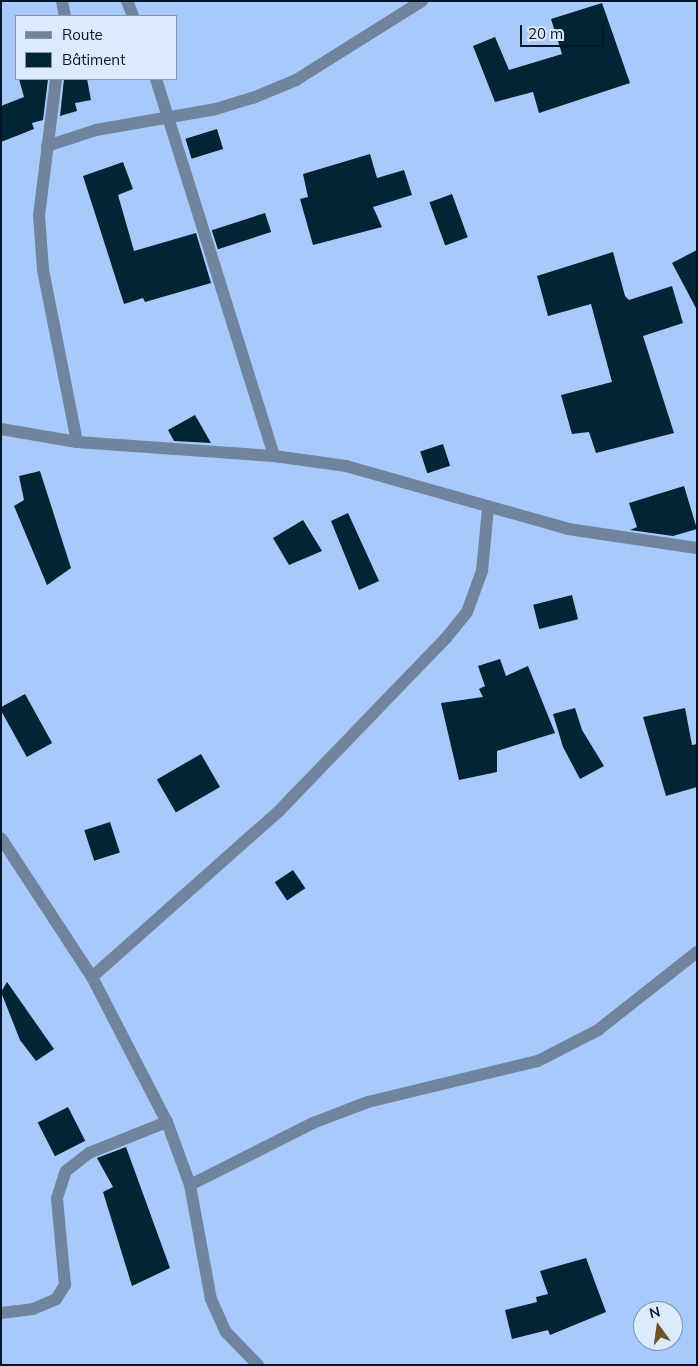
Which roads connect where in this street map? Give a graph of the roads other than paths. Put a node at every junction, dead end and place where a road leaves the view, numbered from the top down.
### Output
1 (62, 1) edge
2 (127, 1) edge
3 (422, 1) edge
4 (66, 15) edge
5 (133, 15) edge
6 (56, 80) edge
7 (156, 80) edge
8 (169, 117) junction
9 (47, 146) junction
10 (1, 428) edge
11 (77, 442) junction
12 (274, 456) junction
13 (488, 509) junction
14 (697, 548) edge
15 (1, 838) edge
16 (697, 952) edge
17 (92, 977) junction
18 (167, 1122) junction
19 (190, 1185) junction
20 (1, 1313) edge
21 (258, 1365) edge

1 - 4 street
2 - 5 street
3 - 8 street
6 - 9 street
7 - 8 street
8 - 9 street
8 - 12 street
9 - 11 street
10 - 11 street
11 - 12 street
12 - 13 street
13 - 14 street
13 - 17 street
15 - 17 street
16 - 19 street
17 - 18 street
18 - 19 street
18 - 20 street
19 - 21 street

